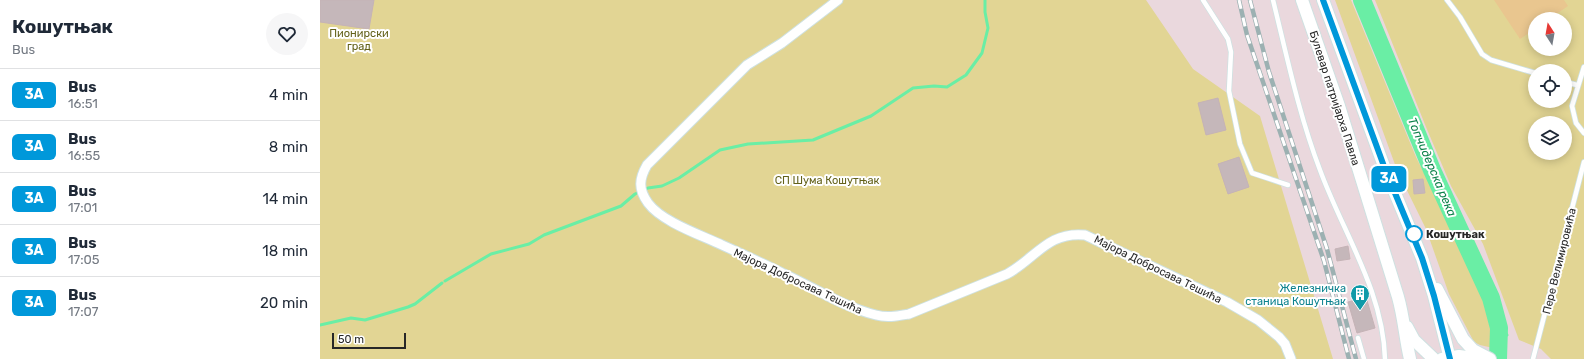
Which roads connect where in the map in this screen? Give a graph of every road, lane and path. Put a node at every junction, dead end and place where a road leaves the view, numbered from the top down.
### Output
1 (838, 0) edge
2 (1203, 0) edge
3 (1273, 0) edge
4 (1302, 0) edge
5 (1323, 0) edge
6 (1447, 0) edge
7 (1584, 67) edge
8 (1528, 71) edge
9 (1572, 84) edge
10 (1577, 85) junction
11 (1584, 133) edge
12 (1584, 162) edge
13 (1288, 185) dead end
14 (1430, 282) junction
15 (1404, 320) junction
16 (1358, 338) dead end
17 (1447, 358) edge
18 (1291, 359) edge
19 (1364, 359) edge
20 (1385, 359) edge
21 (1410, 359) edge
22 (1434, 359) edge
23 (1481, 359) edge
24 (1490, 359) edge
25 (1533, 359) edge

1 - 18 street, Мајора Добросава Тешића
2 - 13 lane
3 - 20 lane
4 - 15 main road, Булевар патријарха Павла
5 - 14 main road, Булевар патријарха Павла
6 - 8 lane
7 - 10 lane
9 - 10 lane
10 - 11 lane
12 - 25 lane, Пере Велимировића
14 - 17 main road, Булевар патријарха Павла
14 - 24 main road
15 - 21 main road, Булевар патријарха Павла
15 - 22 main road
16 - 19 lane
17 - 23 main road

